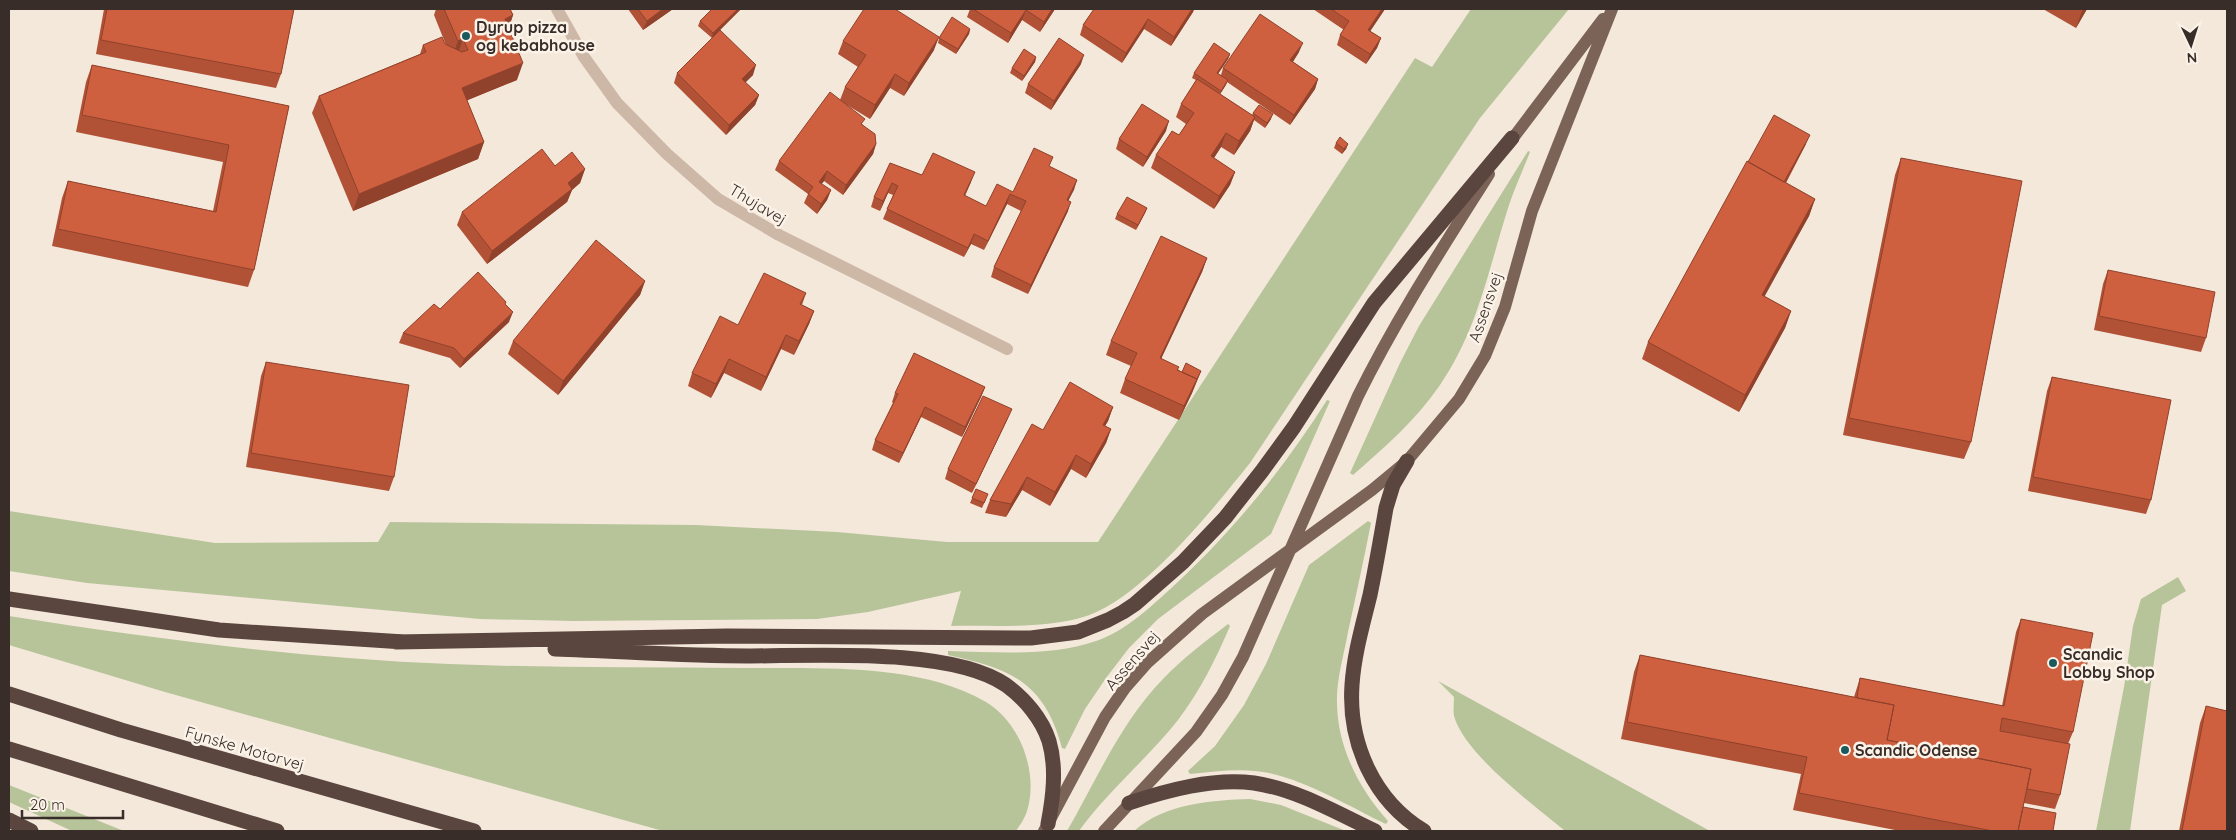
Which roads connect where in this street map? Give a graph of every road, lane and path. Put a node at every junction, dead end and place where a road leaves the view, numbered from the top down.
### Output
1 (557, 9) edge
2 (1612, 9) edge
3 (1512, 138) junction
4 (1007, 349) dead end
5 (1407, 461) junction
6 (1289, 550) junction
7 (9, 599) edge
8 (396, 642) junction
9 (9, 694) edge
10 (9, 749) edge
11 (1129, 803) junction
12 (9, 820) edge
13 (1046, 828) edge
14 (30, 831) edge
15 (277, 831) edge
16 (474, 831) edge
17 (1104, 831) edge
18 (1375, 831) edge
19 (1424, 831) edge

1 - 4 street, Thujavej
2 - 3 main road, Assensvej
2 - 5 main road, Assensvej
3 - 6 main road, Assensvej
3 - 8 highway
5 - 6 main road, Assensvej
5 - 19 highway
6 - 11 main road, Assensvej
6 - 13 main road, Assensvej
7 - 8 highway
8 - 13 highway
9 - 16 highway, Fynske Motorvej
10 - 15 highway
11 - 17 main road, Assensvej
11 - 18 highway
12 - 14 highway

